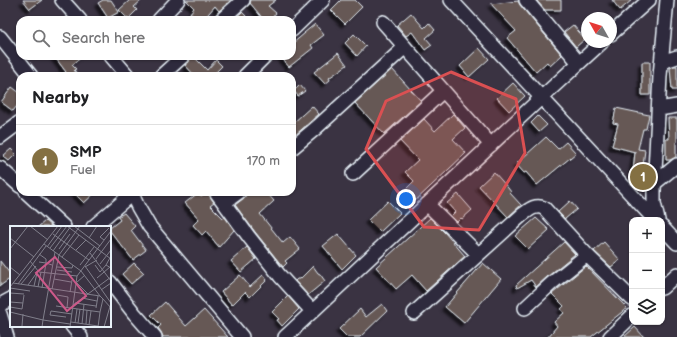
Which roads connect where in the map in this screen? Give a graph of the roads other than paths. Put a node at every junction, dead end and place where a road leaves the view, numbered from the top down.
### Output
1 (62, 0) edge
2 (178, 0) edge
3 (242, 0) edge
4 (323, 0) edge
5 (451, 0) edge
6 (526, 0) edge
7 (649, 0) edge
8 (667, 0) edge
9 (76, 16) edge
10 (163, 16) edge
11 (225, 16) edge
12 (383, 22) dead end
13 (296, 26) edge
14 (617, 29) edge
15 (0, 37) edge
16 (405, 47) junction
17 (595, 48) edge
18 (16, 57) edge
19 (677, 57) edge
20 (18, 60) edge
21 (119, 60) edge
22 (179, 60) edge
23 (261, 60) edge
24 (662, 62) junction
25 (579, 63) junction
26 (28, 72) edge
27 (126, 72) edge
28 (165, 72) edge
29 (249, 72) edge
30 (443, 91) junction
31 (542, 97) junction
32 (677, 106) edge
33 (659, 109) junction
34 (16, 125) edge
35 (0, 137) edge
36 (296, 145) edge
37 (491, 145) junction
38 (677, 165) edge
39 (0, 168) edge
40 (352, 174) dead end
41 (16, 182) edge
42 (655, 183) junction
43 (30, 196) edge
44 (129, 196) edge
45 (133, 196) edge
46 (219, 196) edge
47 (233, 196) edge
48 (224, 203) junction
49 (427, 204) junction
50 (652, 217) edge
51 (657, 217) edge
52 (63, 226) edge
53 (94, 226) edge
54 (665, 230) edge
55 (677, 243) edge
56 (478, 254) junction
57 (587, 255) junction
58 (677, 274) edge
59 (111, 283) edge
60 (665, 285) edge
61 (629, 296) edge
62 (10, 300) edge
63 (0, 305) edge
64 (525, 308) dead end
65 (312, 311) junction
66 (414, 313) dead end
67 (0, 314) edge
68 (629, 319) edge
69 (73, 327) edge
70 (8, 337) edge
71 (81, 337) edge
72 (155, 337) edge
73 (242, 337) edge
74 (285, 337) edge
75 (610, 337) edge

1 - 9 street
2 - 10 street
3 - 11 street
4 - 13 street
5 - 31 street
6 - 25 street
7 - 14 street
8 - 24 street
12 - 16 street
15 - 18 street
16 - 30 street
16 - 36 street
17 - 25 street
19 - 24 street
20 - 26 street
21 - 27 street
22 - 28 street
23 - 29 street
24 - 33 street
25 - 31 street
30 - 37 street
30 - 40 street
31 - 37 street
31 - 50 street
32 - 33 street
33 - 42 street
34 - 35 street
37 - 49 street
38 - 42 street
39 - 41 street
42 - 51 street
43 - 52 street
44 - 53 street
45 - 73 street
46 - 48 street
47 - 48 street
48 - 65 street
49 - 56 street
49 - 65 street
54 - 55 street
56 - 57 street
56 - 66 street
57 - 61 street
57 - 64 street
58 - 60 street
59 - 72 street
62 - 63 street
65 - 74 street
67 - 70 street
68 - 75 street
69 - 71 street

